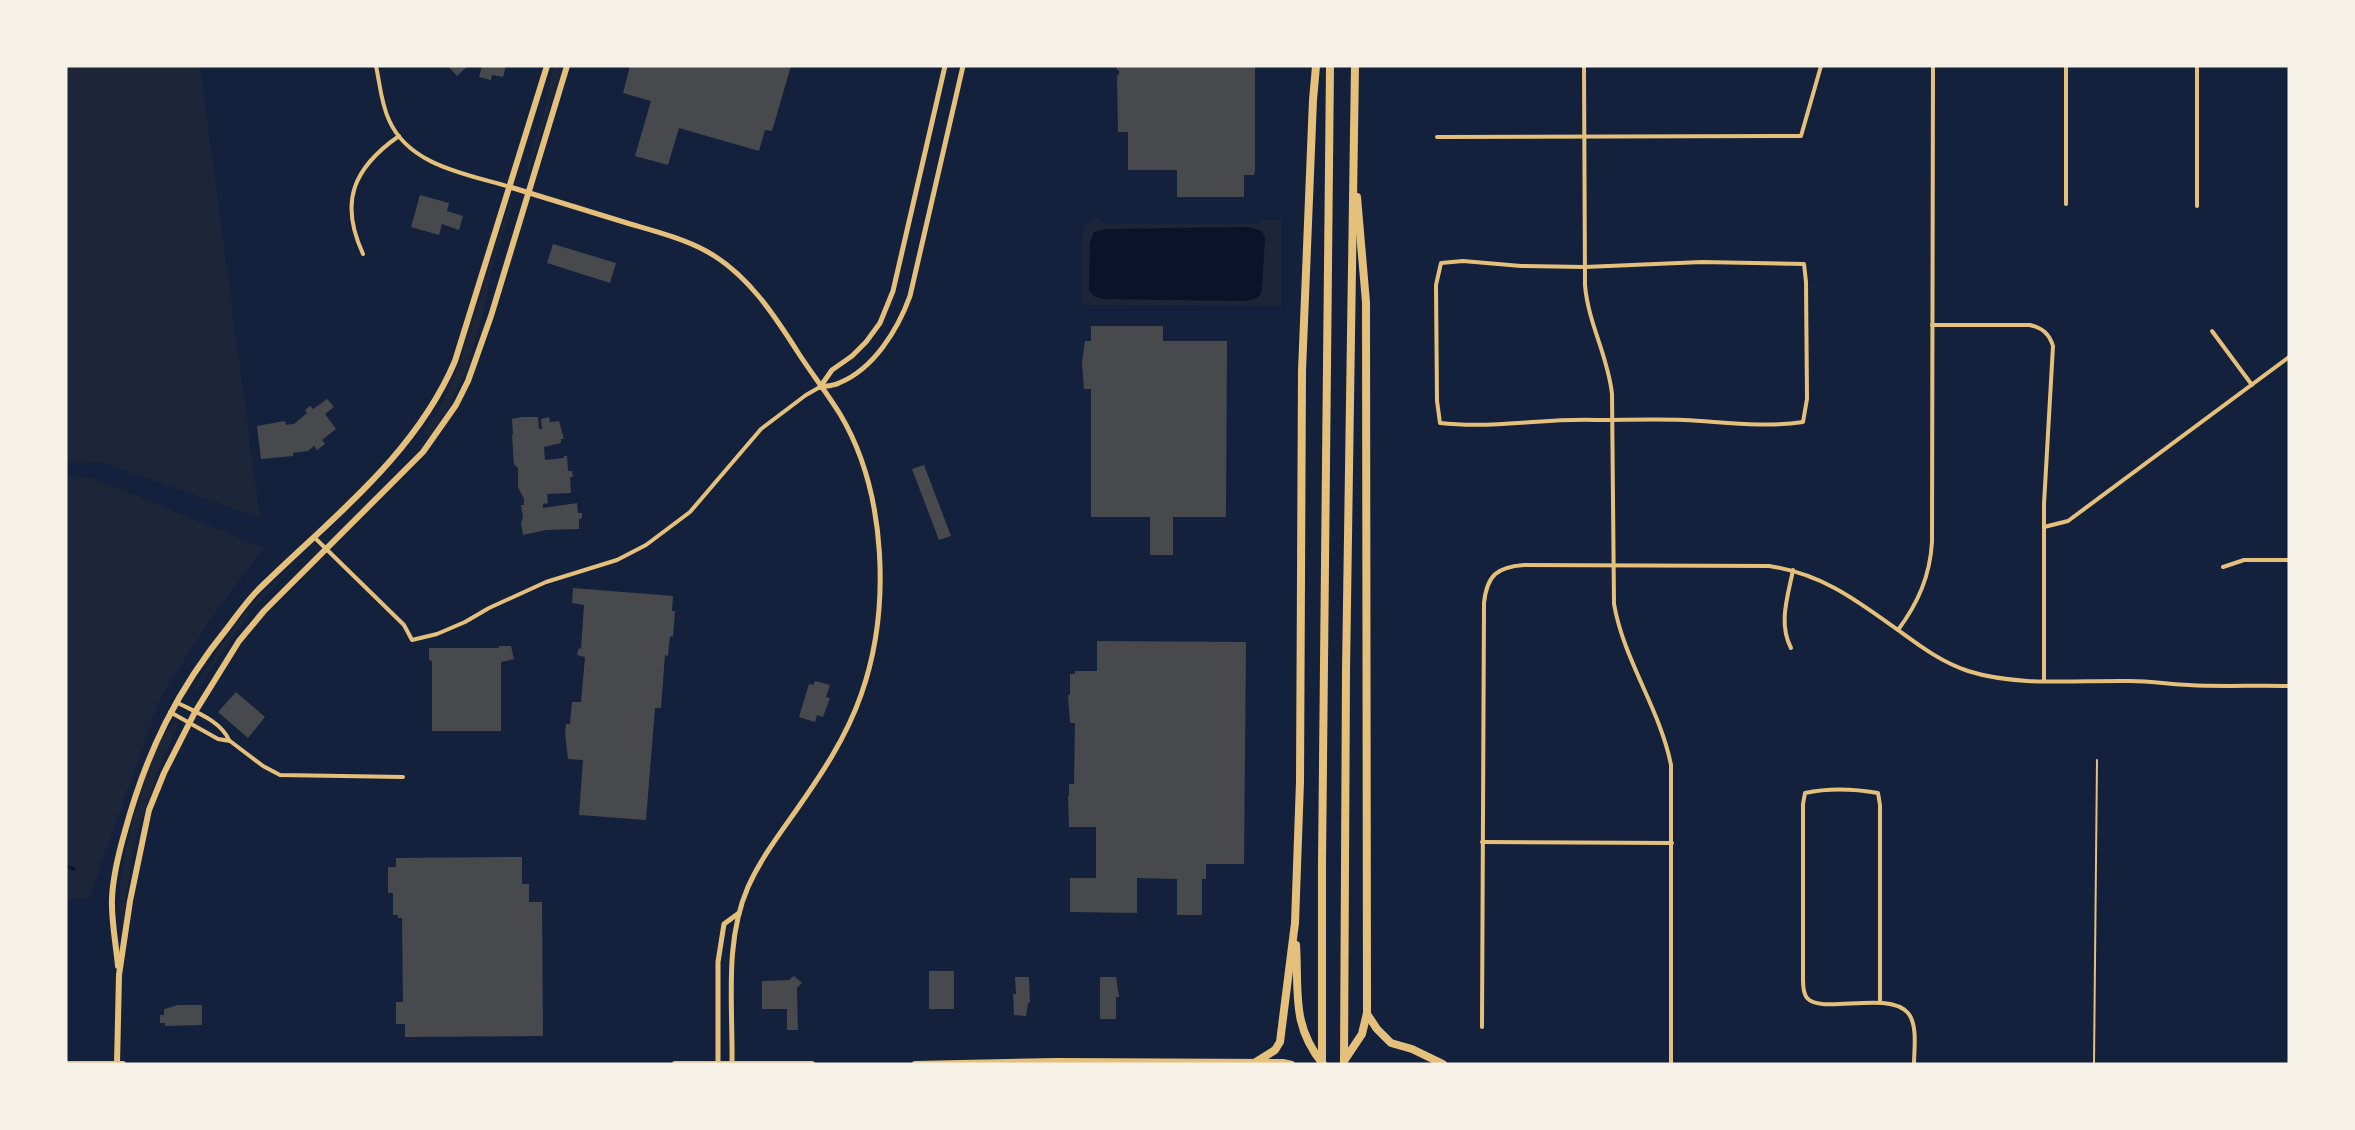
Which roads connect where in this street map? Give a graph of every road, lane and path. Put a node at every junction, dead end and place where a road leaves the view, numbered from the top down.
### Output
1 (376, 66) edge
2 (547, 66) edge
3 (567, 66) edge
4 (945, 66) edge
5 (963, 66) edge
6 (1316, 66) edge
7 (1330, 66) edge
8 (1355, 66) edge
9 (1584, 66) edge
10 (1821, 66) edge
11 (1933, 66) edge
12 (2066, 66) edge
13 (2197, 66) edge
14 (399, 136) junction
15 (1585, 136) junction
16 (1437, 137) dead end
17 (1354, 151) junction
18 (510, 187) junction
19 (528, 192) junction
20 (2066, 204) dead end
21 (2197, 206) dead end
22 (363, 254) dead end
23 (1585, 267) junction
24 (1932, 326) junction
25 (2212, 331) dead end
26 (2288, 359) edge
27 (2252, 385) junction
28 (820, 387) junction
29 (1613, 420) junction
30 (2044, 527) junction
31 (315, 538) junction
32 (325, 549) junction
33 (2289, 560) edge
34 (1613, 566) junction
35 (2223, 567) dead end
36 (1793, 570) junction
37 (1898, 630) junction
38 (1791, 648) dead end
39 (2044, 680) junction
40 (2289, 686) edge
41 (176, 702) junction
42 (170, 712) junction
43 (195, 712) junction
44 (189, 722) junction
45 (230, 741) junction
46 (2097, 760) dead end
47 (403, 777) dead end
48 (1482, 842) junction
49 (1672, 843) junction
50 (739, 913) junction
51 (1295, 923) junction
52 (119, 975) junction
53 (1880, 1003) junction
54 (1367, 1013) junction
55 (1482, 1026) dead end
56 (1256, 1062) junction
57 (66, 1064) edge
58 (117, 1064) edge
59 (123, 1064) edge
60 (675, 1064) edge
61 (718, 1064) edge
62 (732, 1064) edge
63 (812, 1064) edge
64 (915, 1064) edge
65 (1292, 1064) edge
66 (1323, 1064) edge
67 (1342, 1064) edge
68 (1443, 1064) edge
69 (1671, 1064) edge
70 (1914, 1064) edge
71 (2094, 1064) edge

1 - 14 street
2 - 18 main road
3 - 19 main road
4 - 28 street
5 - 28 street
6 - 51 highway
7 - 66 highway
8 - 17 highway
9 - 15 street
10 - 15 street
11 - 24 street
12 - 20 street
13 - 21 street
14 - 18 street
14 - 22 street
15 - 16 street
15 - 23 street
17 - 54 highway
17 - 67 highway
18 - 19 street
18 - 31 main road
19 - 28 street
19 - 32 main road
23 - 29 street
23 - 29 street
23 - 29 street
24 - 30 street
24 - 37 street
25 - 27 street
26 - 27 street
27 - 30 street
28 - 32 street
28 - 50 street
29 - 34 street
30 - 39 street
31 - 32 street
31 - 41 main road
32 - 43 main road
33 - 35 street
34 - 36 street
34 - 48 street
34 - 49 street
36 - 37 street
36 - 38 street
37 - 39 street
39 - 40 street
41 - 42 main road
41 - 43 street
42 - 44 street
42 - 52 main road
43 - 44 main road
43 - 45 street
44 - 45 street
44 - 52 main road
45 - 47 street
46 - 71 lane
48 - 49 street
48 - 55 street
49 - 69 street
50 - 61 street
50 - 62 street
51 - 56 highway
51 - 66 highway
52 - 58 main road
53 - 53 street
53 - 70 street
54 - 67 highway
54 - 68 highway
56 - 64 main road
56 - 65 main road
57 - 58 main road
58 - 59 main road
60 - 61 main road
61 - 62 main road
62 - 63 main road

